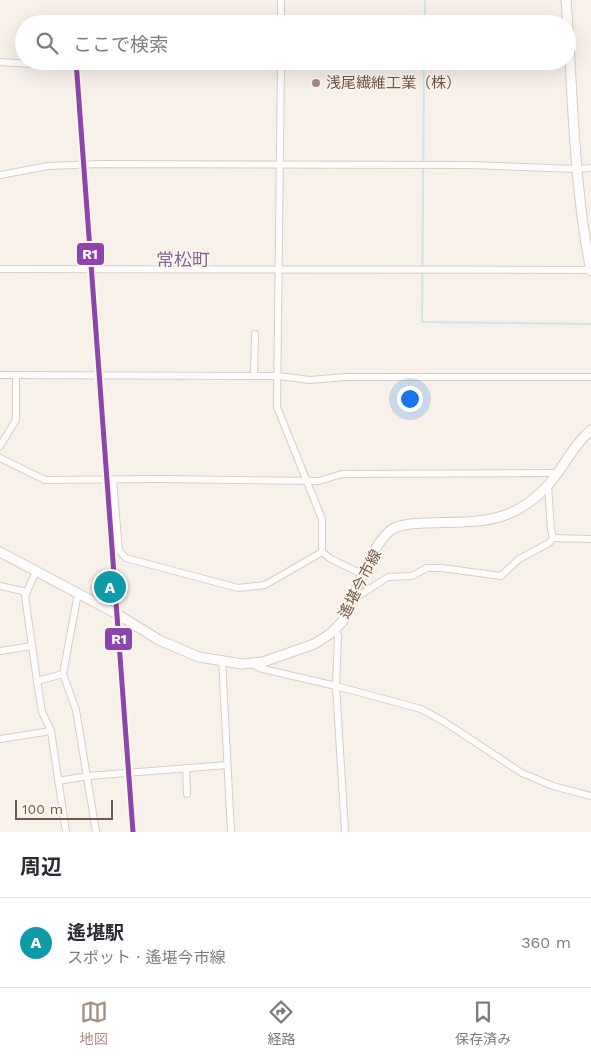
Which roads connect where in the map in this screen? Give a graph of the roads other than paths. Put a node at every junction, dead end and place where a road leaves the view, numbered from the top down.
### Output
1 (281, 0) edge
2 (566, 0) edge
3 (281, 15) edge
4 (567, 15) edge
5 (0, 62) edge
6 (15, 63) edge
7 (281, 70) edge
8 (571, 70) edge
9 (280, 166) junction
10 (591, 168) edge
11 (577, 169) junction
12 (0, 175) edge
13 (0, 269) edge
14 (279, 269) junction
15 (591, 271) edge
16 (255, 334) dead end
17 (0, 375) edge
18 (16, 375) junction
19 (254, 376) junction
20 (278, 376) junction
21 (591, 377) edge
22 (591, 430) edge
23 (0, 446) edge
24 (0, 458) edge
25 (557, 474) junction
26 (113, 480) junction
27 (308, 482) junction
28 (548, 485) junction
29 (553, 538) junction
30 (591, 539) edge
31 (0, 552) edge
32 (322, 552) junction
33 (36, 571) junction
34 (364, 575) junction
35 (0, 586) edge
36 (27, 592) junction
37 (78, 593) junction
38 (355, 596) junction
39 (335, 630) junction
40 (32, 646) junction
41 (0, 651) edge
42 (222, 660) junction
43 (253, 664) junction
44 (63, 674) junction
45 (37, 681) junction
46 (336, 686) junction
47 (51, 731) junction
48 (0, 739) edge
49 (226, 764) junction
50 (186, 768) junction
51 (88, 776) junction
52 (58, 781) junction
53 (187, 794) dead end
54 (591, 796) edge
55 (66, 832) edge
56 (96, 832) edge
57 (231, 832) edge
58 (345, 832) edge

1 - 3 street
2 - 4 main road
5 - 6 street
7 - 9 street
8 - 11 main road
9 - 11 street
9 - 12 street
9 - 14 street
10 - 11 street
11 - 15 main road
13 - 14 street
14 - 15 street
14 - 20 street
16 - 19 street
17 - 18 street
18 - 19 street
18 - 23 street
19 - 20 street
20 - 21 street
20 - 27 street
22 - 25 main road, 遙堪今市線
24 - 26 street
25 - 27 street
25 - 28 main road, 遙堪今市線
26 - 27 street
26 - 32 street
27 - 32 street
28 - 29 street
28 - 34 main road, 遙堪今市線
29 - 30 street
29 - 38 street
31 - 33 main road, 遙堪今市線
32 - 34 street
33 - 36 street
33 - 37 main road, 遙堪今市線
34 - 38 main road, 遙堪今市線
35 - 36 street
36 - 40 street
37 - 42 main road, 遙堪今市線
37 - 44 street
38 - 39 main road, 遙堪今市線
39 - 43 main road, 遙堪今市線
39 - 46 street
40 - 41 street
40 - 45 street
42 - 43 main road, 遙堪今市線
42 - 49 street
43 - 46 street
44 - 45 street
44 - 51 street
45 - 47 street
46 - 54 street
46 - 58 street
47 - 48 street
47 - 52 street
49 - 50 street
49 - 57 street
50 - 51 street
50 - 53 street
51 - 52 street
51 - 56 street
52 - 55 street

